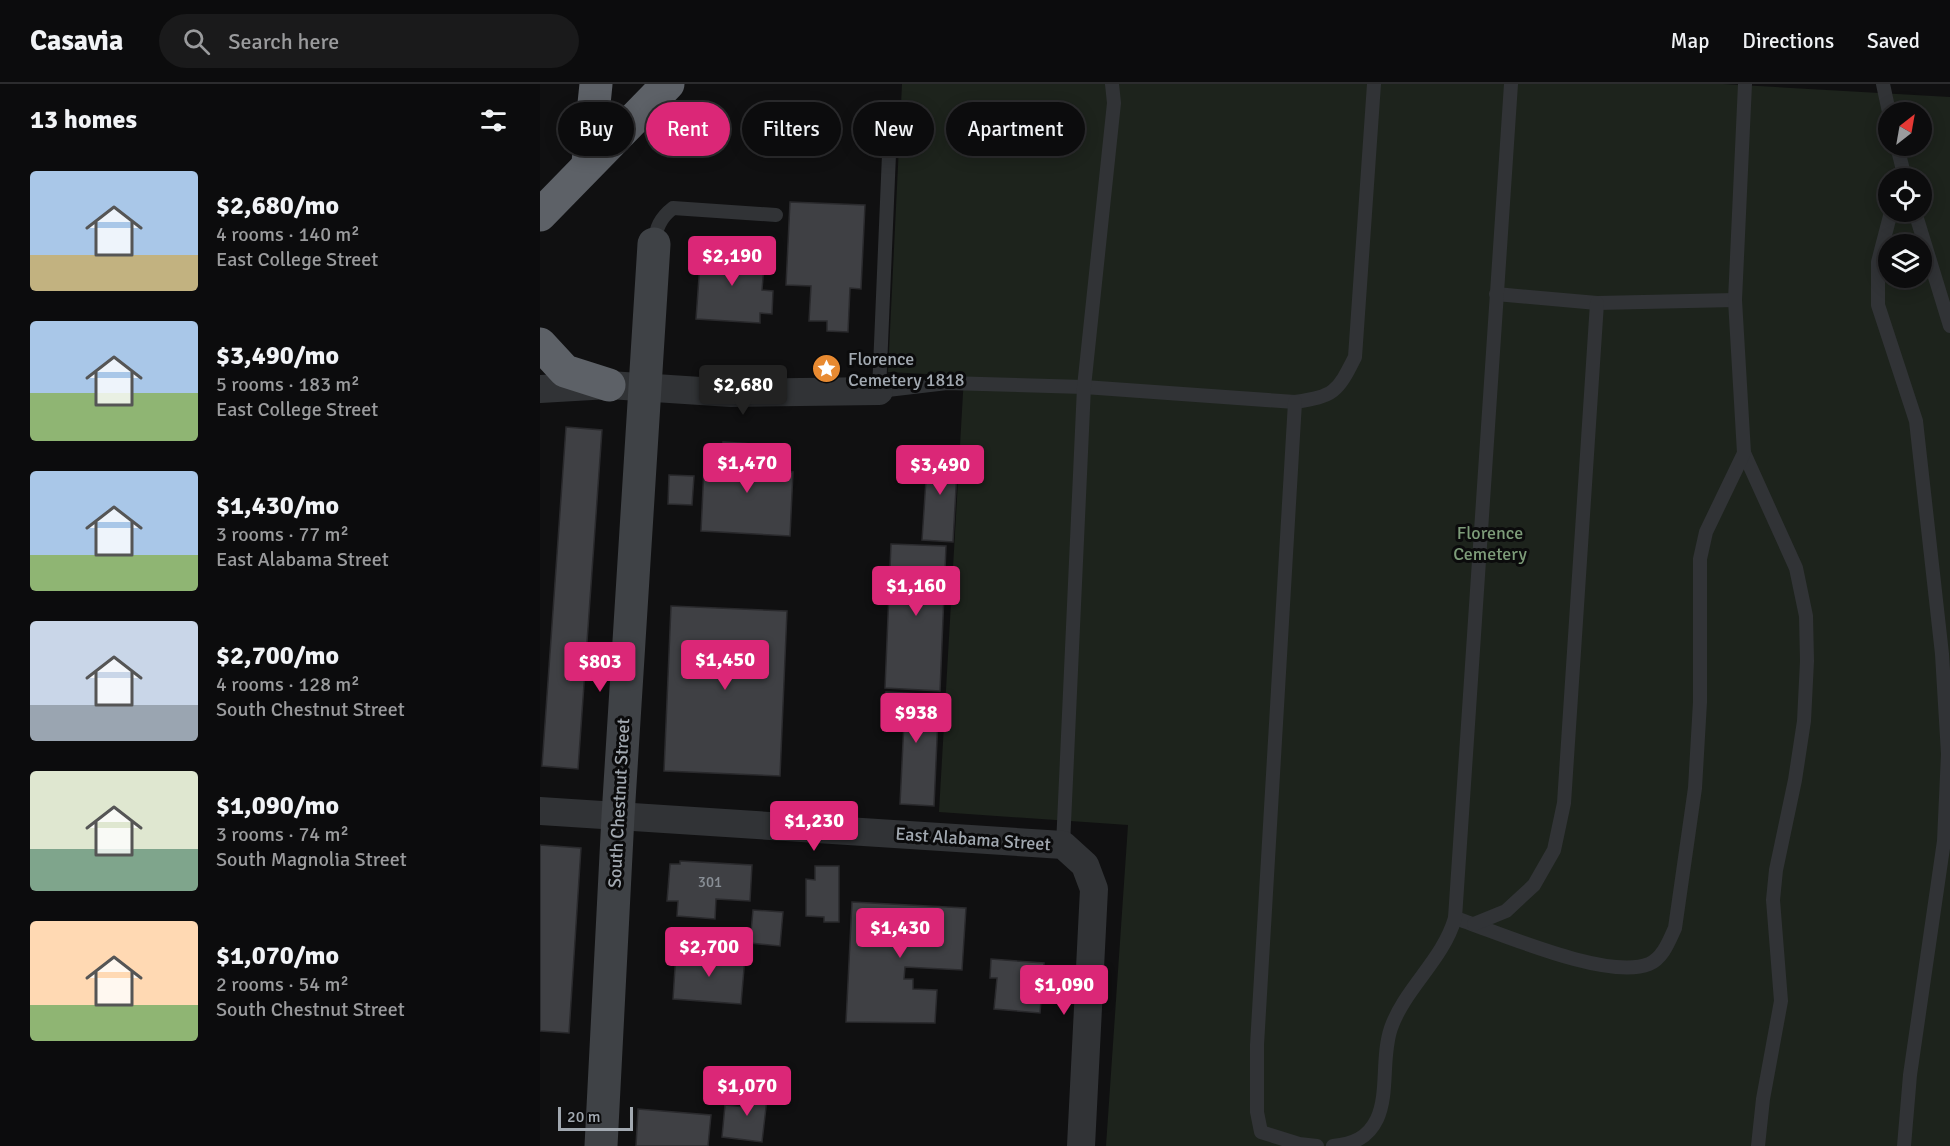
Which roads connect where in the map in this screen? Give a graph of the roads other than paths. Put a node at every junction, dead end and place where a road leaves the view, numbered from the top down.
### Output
1 (596, 84) edge
2 (668, 84) edge
3 (1112, 84) edge
4 (1374, 84) edge
5 (1511, 84) edge
6 (1745, 84) edge
7 (1883, 84) edge
8 (1887, 102) edge
9 (889, 156) edge
10 (579, 174) junction
11 (540, 215) edge
12 (777, 215) dead end
13 (1888, 222) edge
14 (1918, 222) edge
15 (540, 243) edge
16 (654, 244) joint
17 (1496, 294) junction
18 (1735, 300) junction
19 (1597, 303) junction
20 (1950, 326) edge
21 (540, 344) edge
22 (609, 385) junction
23 (1084, 387) junction
24 (645, 388) junction
25 (540, 389) edge
26 (879, 392) junction
27 (1294, 402) junction
28 (1744, 453) junction
29 (540, 811) edge
30 (618, 816) junction
31 (1063, 845) junction
32 (1455, 918) junction
33 (1474, 924) junction
34 (1262, 1132) junction
35 (1370, 1141) edge
36 (601, 1146) edge
37 (1081, 1146) edge
38 (1256, 1146) edge
39 (1317, 1146) edge
40 (1333, 1146) edge
41 (1758, 1146) edge
42 (1904, 1146) edge

1 - 10 highway
2 - 10 highway
3 - 23 lane
4 - 27 lane
5 - 17 lane
6 - 18 lane
7 - 8 lane
9 - 26 lane
10 - 11 highway
10 - 15 highway
12 - 16 lane
13 - 42 lane
14 - 20 lane
16 - 24 street, South Chestnut Street
17 - 19 lane
17 - 32 lane
18 - 19 lane
18 - 28 lane
19 - 33 lane
21 - 22 highway
22 - 24 street
22 - 25 street
23 - 26 lane
23 - 27 lane
23 - 31 lane
24 - 26 street
24 - 30 street, South Chestnut Street
27 - 34 lane
28 - 33 lane
28 - 41 lane
29 - 30 street, East Alabama Street
30 - 31 street, East Alabama Street
30 - 36 street, South Chestnut Street
31 - 37 street, East Alabama Street
32 - 33 lane
32 - 35 lane
34 - 38 lane
34 - 39 lane
35 - 40 lane

